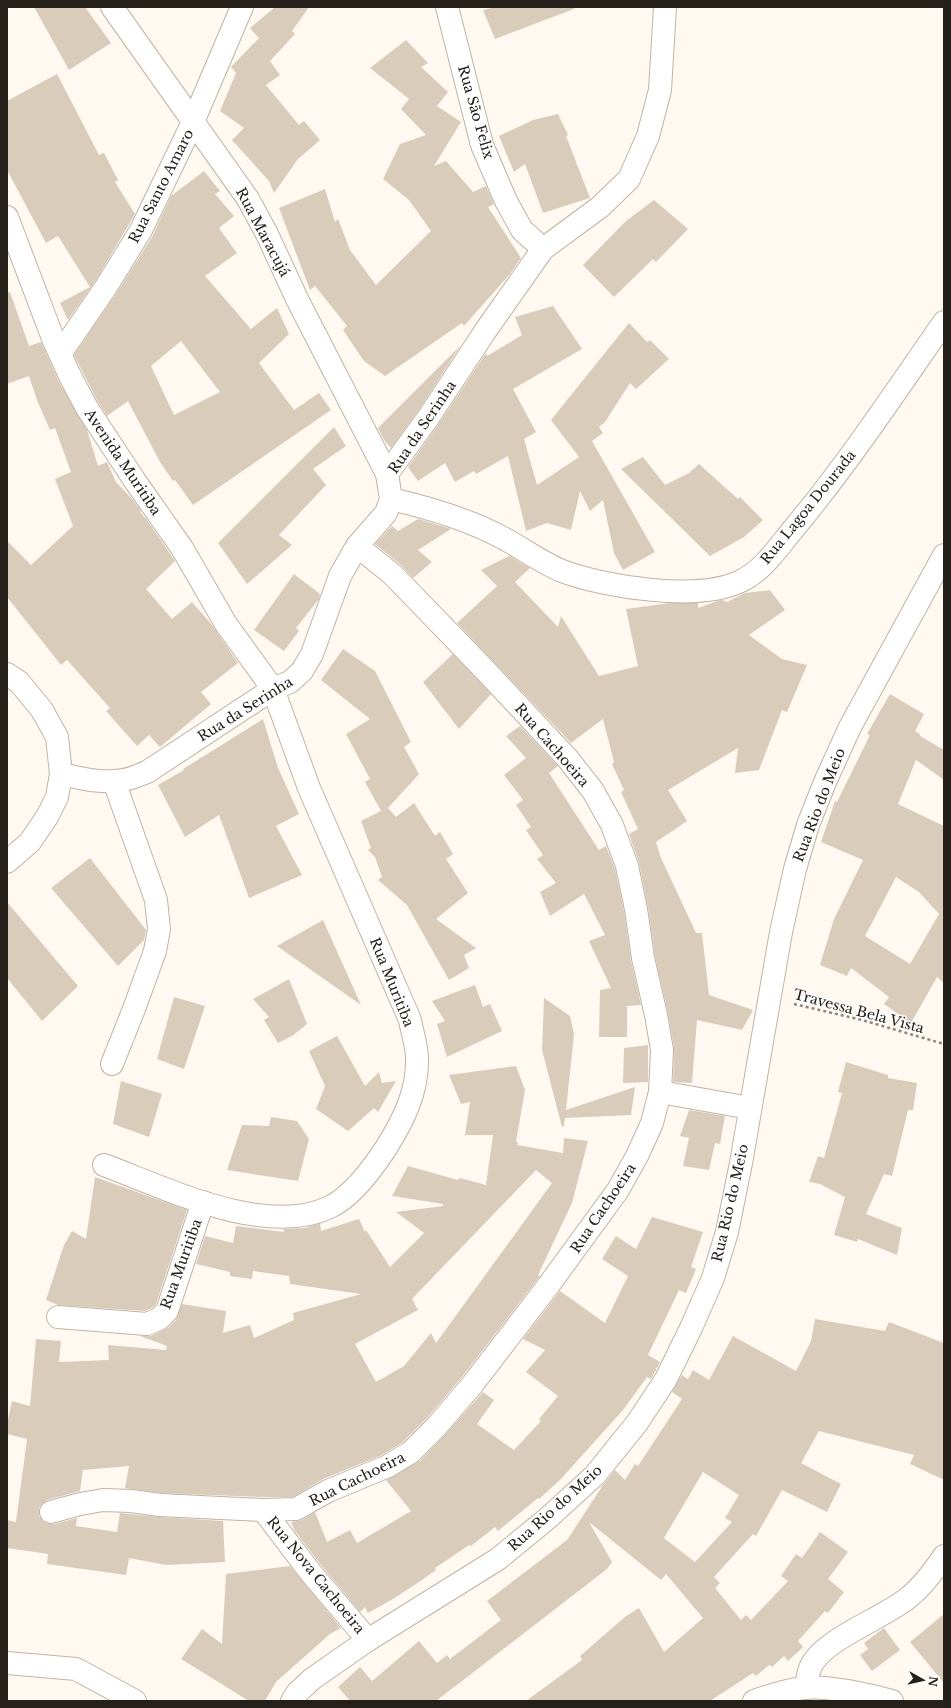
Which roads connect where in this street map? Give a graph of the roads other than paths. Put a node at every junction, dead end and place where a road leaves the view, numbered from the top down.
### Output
1 (112, 7) edge
2 (242, 7) edge
3 (447, 7) edge
4 (665, 7) edge
5 (193, 122) junction
6 (7, 217) edge
7 (543, 249) junction
8 (944, 322) edge
9 (60, 354) junction
10 (387, 474) junction
11 (391, 498) junction
12 (357, 546) junction
13 (944, 555) edge
14 (11, 681) edge
15 (273, 689) junction
16 (61, 774) junction
17 (114, 780) junction
18 (7, 862) edge
19 (112, 1064) dead end
20 (660, 1092) junction
21 (750, 1108) junction
22 (104, 1165) dead end
23 (204, 1202) junction
24 (58, 1317) dead end
25 (263, 1510) junction
26 (51, 1512) dead end
27 (944, 1556) edge
28 (368, 1640) junction
29 (7, 1663) edge
30 (806, 1688) junction
31 (135, 1701) edge
32 (292, 1701) edge
33 (754, 1701) edge
34 (892, 1701) edge

1 - 5 street, Rua Maracujá
2 - 5 street, Rua Santo Amaro
3 - 7 street, Rua São Felix
4 - 7 street, Rua da Serinha
5 - 9 street, Rua Santo Amaro
5 - 10 street, Rua Maracujá
6 - 9 street, Avenida Muritiba
7 - 10 street, Rua da Serinha
8 - 11 street, Rua Lagoa Dourada
9 - 15 street, Avenida Muritiba
10 - 11 street, Rua da Serinha
11 - 12 street, Rua da Serinha
12 - 15 street, Rua da Serinha
12 - 20 street, Rua Cachoeira
13 - 21 street, Rua Rio do Meio
14 - 16 street
15 - 17 street, Rua da Serinha
15 - 23 street, Rua Muritiba
16 - 17 street, Rua da Serinha
16 - 18 street
17 - 19 street
20 - 21 street
20 - 25 street, Rua Cachoeira
21 - 28 street, Rua Rio do Meio
22 - 23 street, Rua Muritiba
23 - 24 street, Rua Muritiba
25 - 26 street, Rua Cachoeira
25 - 28 street, Rua Nova Cachoeira
27 - 30 street
28 - 32 street, Rua Rio do Meio
29 - 31 street
30 - 33 street
30 - 34 street

